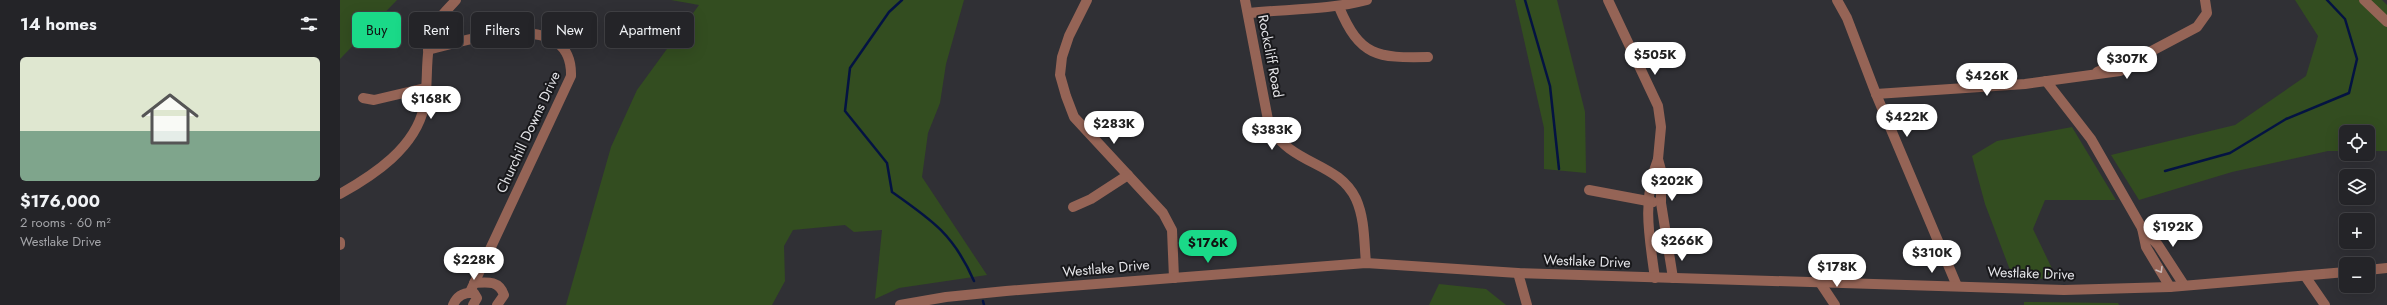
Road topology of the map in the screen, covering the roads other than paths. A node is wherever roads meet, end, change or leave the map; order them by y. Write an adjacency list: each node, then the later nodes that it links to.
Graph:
1 (456, 0): 12 (street)
2 (1087, 0): 19 (street)
3 (1245, 0): 10 (street, Rockcliff Road)
4 (1368, 0): 9 (street)
5 (1608, 0): 18 (street)
6 (1837, 0): 16 (street)
7 (2205, 0): 14 (street)
8 (2364, 0): 11 (street)
9 (1339, 7): 10 (street); 13 (street)
10 (1249, 13): 28 (street, Rockcliff Road)
11 (2387, 22)
12 (428, 50): 15 (street); 40 (street, Churchill Downs Drive)
13 (1428, 57)
14 (2046, 81): 16 (street); 25 (street)
15 (425, 88): 17 (street); 21 (street)
16 (1876, 94): 39 (street)
17 (363, 98)
18 (1658, 159): 22 (street); 23 (street)
19 (1128, 176): 24 (street); 34 (street)
20 (1589, 190): 22 (street)
21 (340, 194)
22 (1647, 200): 23 (street); 35 (street)
23 (1661, 203): 36 (street)
24 (1073, 207)
25 (2142, 228): 38 (street); 41 (street, one-way to 41)
26 (340, 242): 27 (street)
27 (340, 246)
28 (1366, 263): 31 (street, Westlake Drive); 34 (street, Westlake Drive)
29 (2387, 268): 30 (street)
30 (2375, 269)
31 (1518, 273): 35 (street, Westlake Drive); 46 (street)
32 (2339, 273): 33 (street, Westlake Drive)
33 (2305, 276): 38 (street, Westlake Drive); 48 (street)
34 (1174, 278): 45 (street, Westlake Drive)
35 (1655, 278): 36 (street, Westlake Drive)
36 (1673, 278): 37 (street, Westlake Drive)
37 (1821, 284): 39 (street, Westlake Drive); 47 (street)
38 (2184, 285): 41 (street, Westlake Drive)
39 (1957, 286): 41 (street, Westlake Drive)
40 (472, 287): 42 (street, Churchill Downs Drive); 43 (street); 44 (street)
41 (2170, 287)
42 (453, 305)
43 (473, 305)
44 (497, 305)
45 (900, 305)
46 (1528, 305)
47 (1835, 305)
48 (2325, 305)

